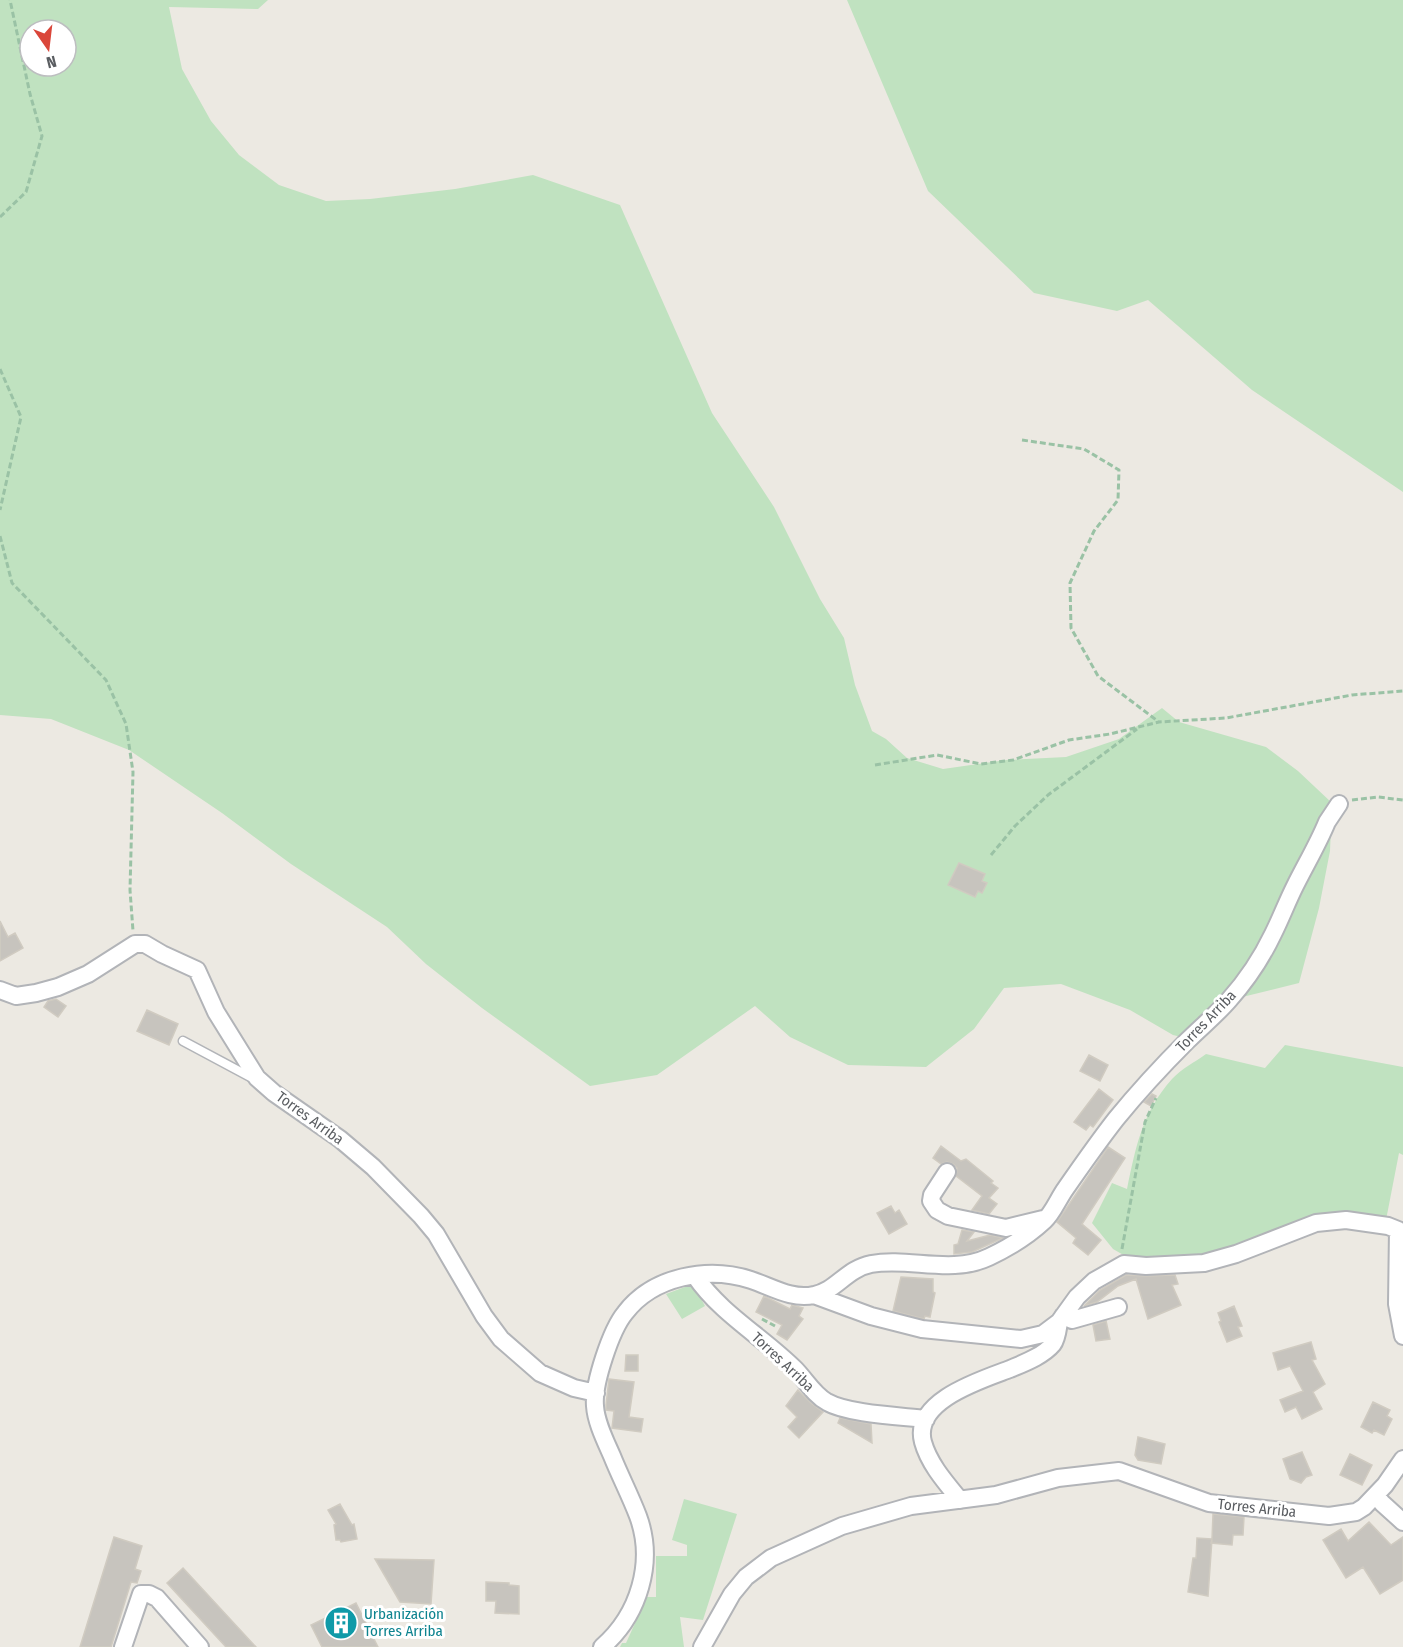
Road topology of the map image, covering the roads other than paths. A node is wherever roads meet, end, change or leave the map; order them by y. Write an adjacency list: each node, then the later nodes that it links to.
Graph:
1 (1339, 804): 6 (street, Torres Arriba)
2 (0, 990): 4 (street, Torres Arriba)
3 (183, 1041): 4 (lane)
4 (265, 1084): 12 (street, Torres Arriba)
5 (947, 1172): 6 (street)
6 (1047, 1219): 8 (street, Torres Arriba)
7 (694, 1276): 8 (street); 12 (street); 13 (street, Torres Arriba)
8 (814, 1295): 10 (street)
9 (1118, 1307): 10 (street)
10 (1061, 1319): 11 (street); 13 (street)
11 (1403, 1336)
12 (596, 1394): 20 (street)
13 (926, 1419): 16 (street)
14 (1403, 1459): 15 (street, Torres Arriba)
15 (1376, 1495): 16 (street, Torres Arriba); 17 (street)
16 (960, 1500): 21 (street, Torres Arriba)
17 (1403, 1522)
18 (123, 1647): 19 (street)
19 (200, 1647)
20 (602, 1647)
21 (702, 1647)

